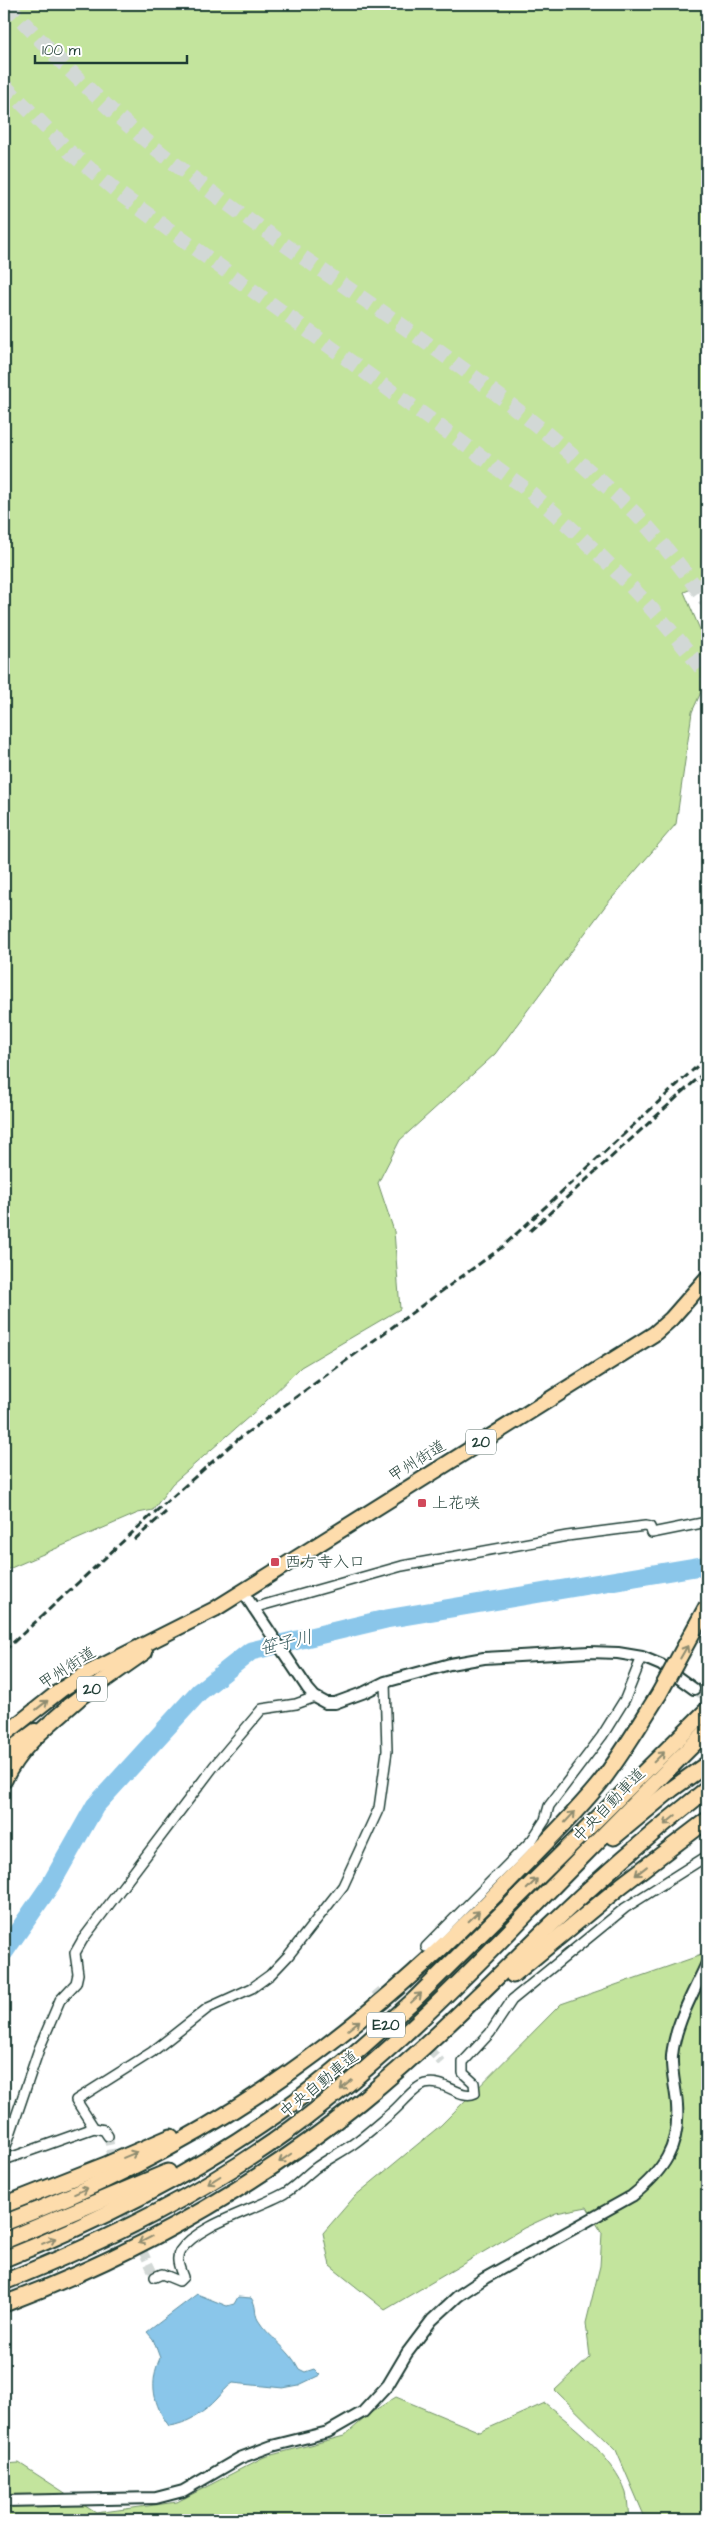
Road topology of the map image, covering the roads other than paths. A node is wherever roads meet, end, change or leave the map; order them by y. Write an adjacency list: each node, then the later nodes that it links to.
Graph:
1 (707, 1278): 3 (highway, 甲州街道 / 20)
2 (707, 1522): 5 (street)
3 (243, 1592): 5 (street); 6 (highway, 甲州街道 / 20)
4 (707, 1606): 24 (highway, one-way to 4, bridge)
5 (253, 1608): 10 (street)
6 (183, 1626): 11 (highway, 甲州街道 / 20); 14 (highway, 甲州街道 / 20, one-way to 6)
7 (642, 1657): 8 (street); 9 (street); 21 (street)
8 (385, 1682): 10 (street); 26 (street)
9 (694, 1689)
10 (312, 1693): 29 (street)
11 (78, 1699): 15 (highway, 甲州街道 / 20); 17 (highway)
12 (707, 1710): 25 (highway, 中央自動車道 / E20, one-way to 12)
13 (707, 1731): 23 (highway, 中央自動車道 / E20)
14 (4, 1735)
15 (4, 1754)
16 (707, 1764): 23 (highway)
17 (4, 1780)
18 (707, 1789): 28 (highway, one-way to 28)
19 (707, 1820): 28 (highway, one-way to 28)
20 (707, 1856): 35 (street)
21 (426, 1947)
22 (707, 1963): 38 (street)
23 (473, 1971): 36 (highway, 中央自動車道 / E20, one-way to 36)
24 (334, 2042): 31 (highway, one-way to 24); 32 (highway, one-way to 24)
25 (335, 2069): 33 (highway); 34 (highway, 中央自動車道 / E20, one-way to 25)
26 (94, 2128): 27 (street); 30 (street)
27 (108, 2136)
28 (314, 2137): 37 (highway, one-way to 37)
29 (4, 2152)
30 (4, 2160)
31 (4, 2205)
32 (4, 2223)
33 (4, 2241)
34 (4, 2259)
35 (155, 2277)
36 (4, 2282)
37 (4, 2304)
38 (4, 2501)

